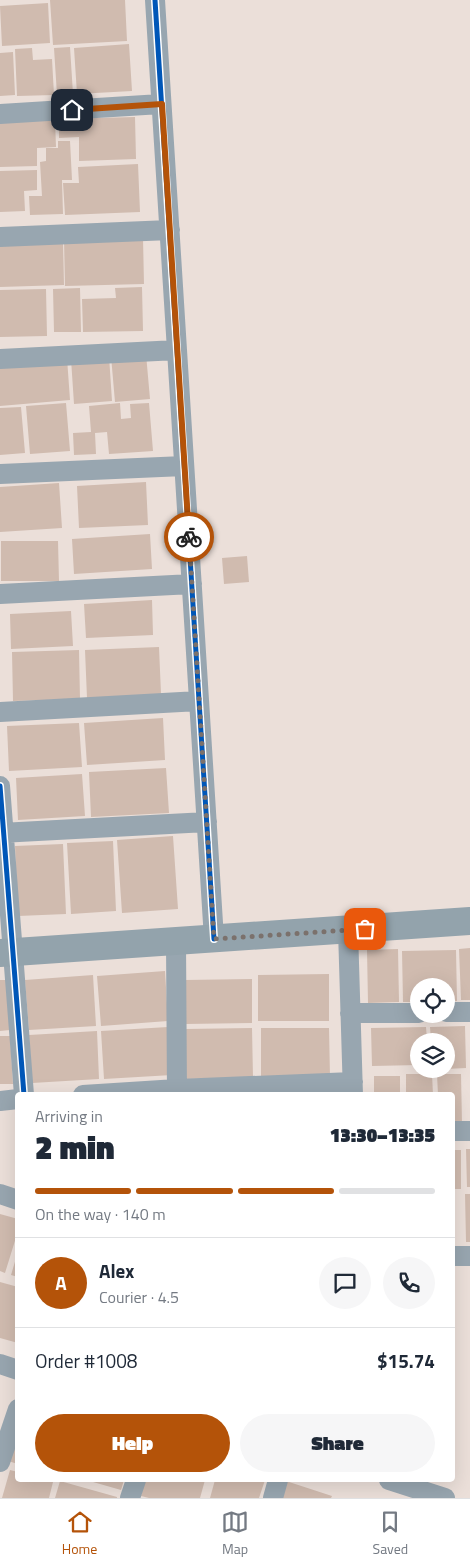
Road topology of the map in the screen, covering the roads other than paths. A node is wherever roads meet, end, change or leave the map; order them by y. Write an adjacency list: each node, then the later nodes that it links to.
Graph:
1 (155, 0): 2 (street)
2 (162, 104): 3 (street); 4 (street)
3 (0, 114)
4 (170, 230): 5 (street); 6 (street)
5 (0, 237)
6 (177, 350): 7 (street); 8 (street)
7 (0, 359)
8 (184, 466): 9 (street); 10 (street)
9 (0, 474)
10 (192, 584): 11 (street); 12 (street)
11 (0, 594)
12 (199, 700): 13 (street); 15 (street)
13 (0, 712)
14 (0, 786): 16 (street)
15 (207, 822): 16 (street); 19 (street)
16 (2, 833): 21 (street)
17 (470, 921): 18 (main road)
18 (348, 930): 19 (main road); 25 (street)
19 (214, 939): 20 (main road)
20 (176, 941): 21 (main road); 28 (street)
21 (6, 952): 27 (street)
22 (410, 1012): 25 (street)
23 (455, 1012): 24 (street)
24 (470, 1012)
25 (350, 1013): 26 (street)
26 (353, 1089): 28 (street)
27 (24, 1092)
28 (177, 1092)
29 (15, 1100): 30 (street)
30 (0, 1101)
31 (455, 1131): 32 (street)
32 (470, 1131)
33 (0, 1194): 34 (street)
34 (15, 1199)
35 (455, 1256): 36 (street)
36 (470, 1256)
37 (0, 1364): 38 (street)
38 (15, 1369)
39 (15, 1418): 40 (street)
40 (0, 1462)
41 (135, 1482): 45 (street)
42 (277, 1482): 46 (street)
43 (393, 1482): 44 (street)
44 (420, 1494): 47 (street)
45 (130, 1498)
46 (273, 1498)
47 (445, 1498)

